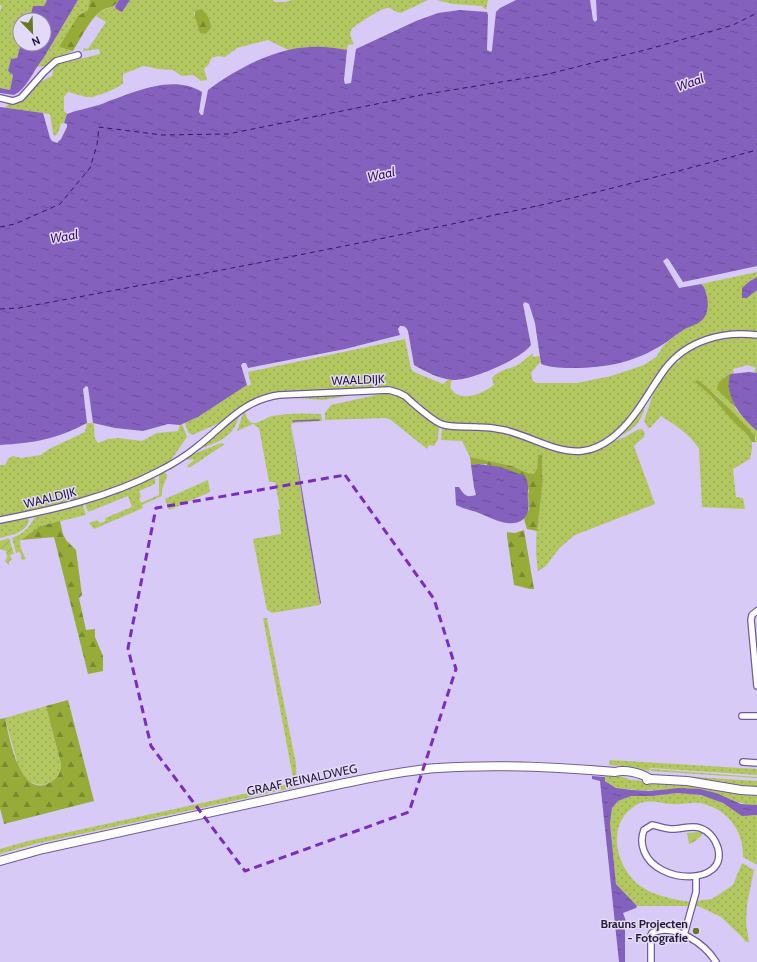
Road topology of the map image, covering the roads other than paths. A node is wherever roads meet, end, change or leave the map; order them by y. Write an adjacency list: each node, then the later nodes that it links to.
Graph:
1 (78, 55): 2 (street)
2 (0, 98)
3 (757, 335): 4 (street, WAALDIJK)
4 (0, 520)
5 (757, 612): 6 (street)
6 (757, 686)
7 (742, 716): 8 (street)
8 (757, 716)
9 (744, 762): 10 (street)
10 (757, 763)
11 (757, 791): 12 (main road, GRAAF REINALDWEG)
12 (0, 861)
13 (696, 876): 13 (street); 14 (street)
14 (684, 935): 15 (street); 16 (street)
15 (651, 962)
16 (716, 962)

